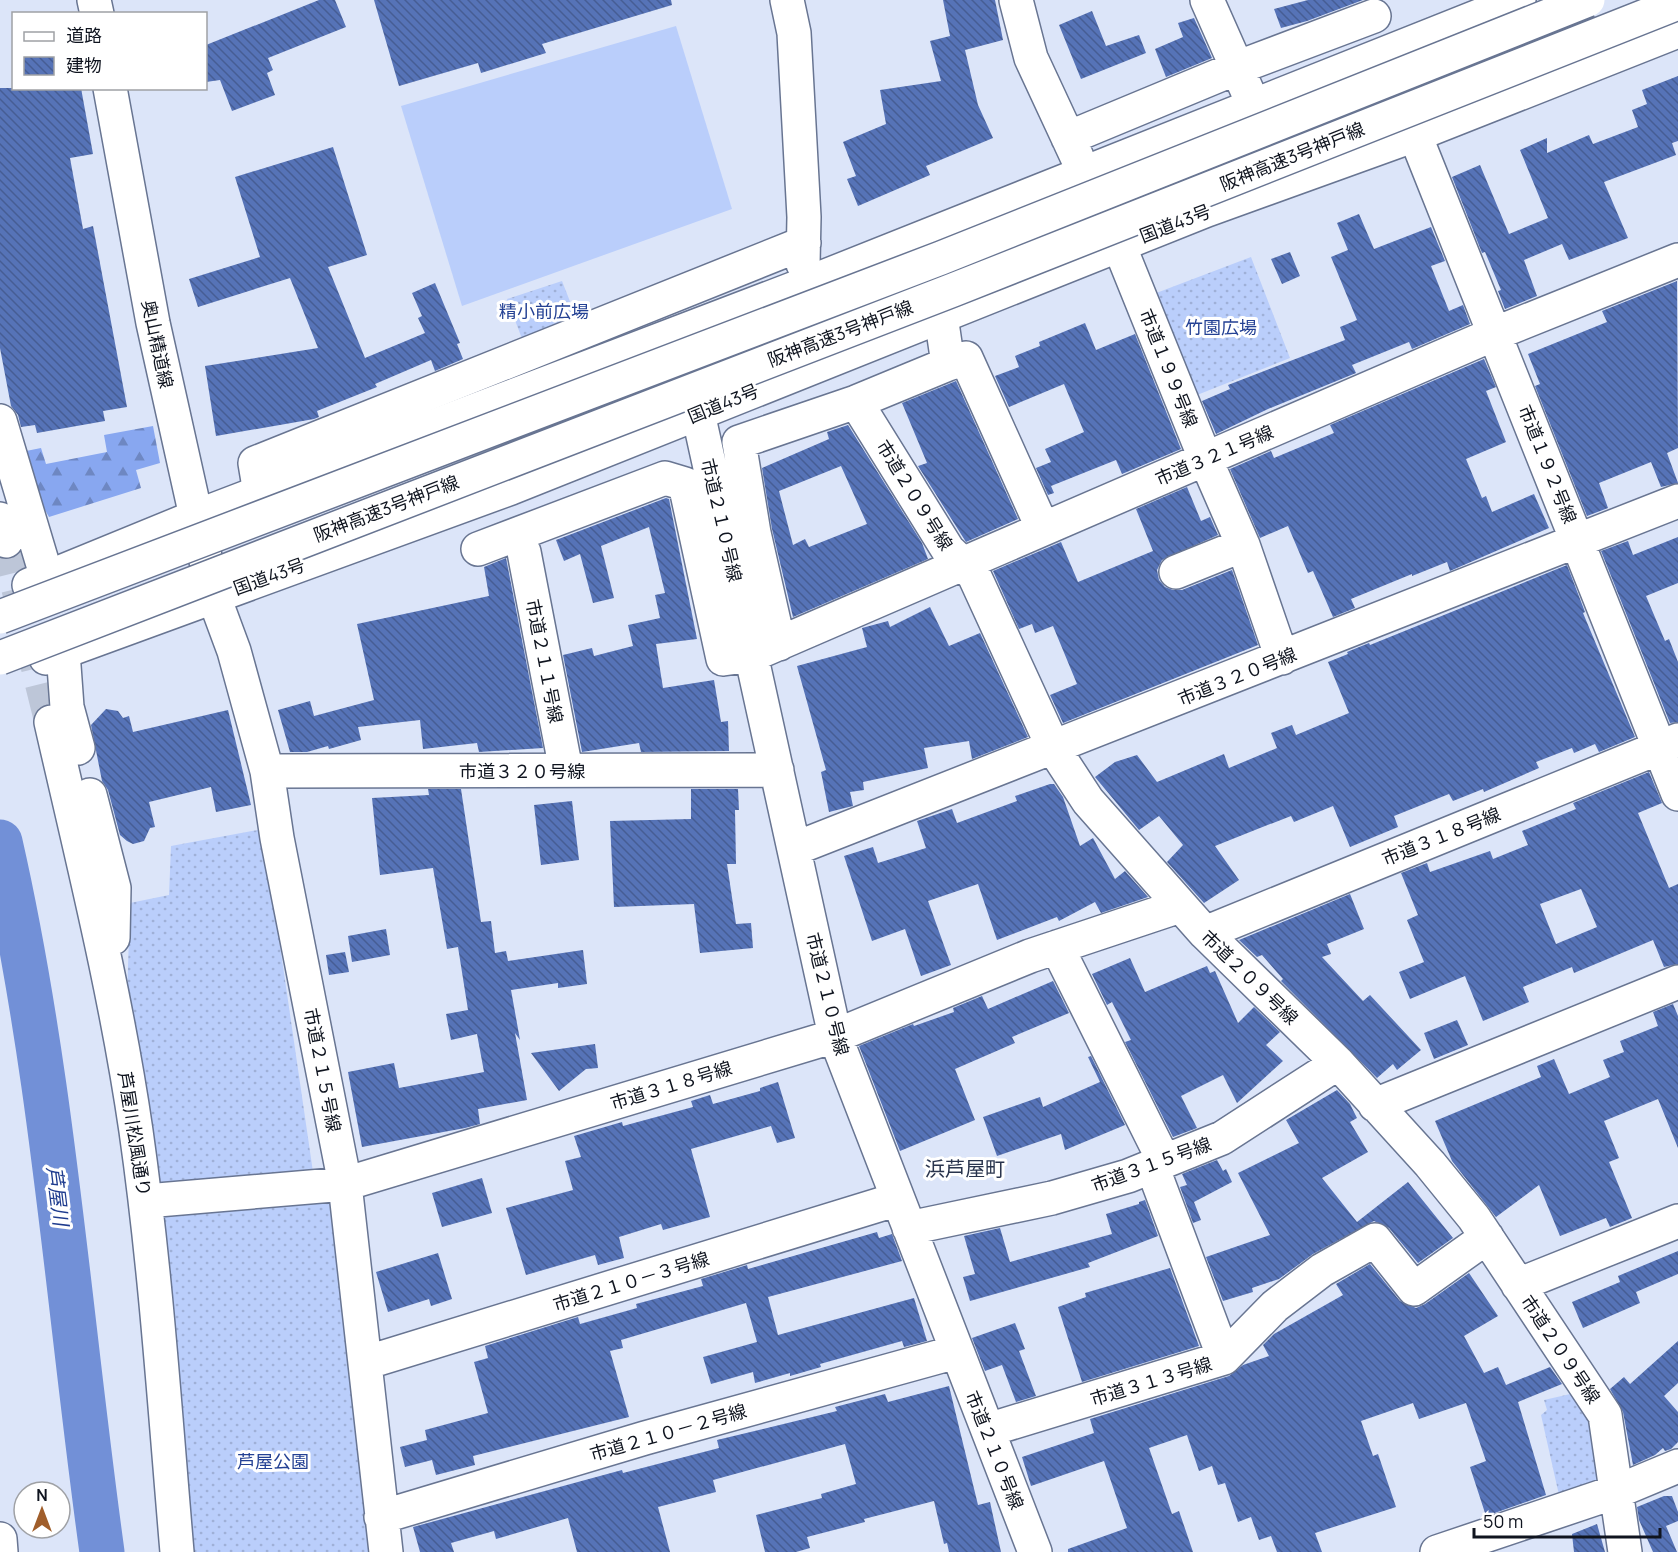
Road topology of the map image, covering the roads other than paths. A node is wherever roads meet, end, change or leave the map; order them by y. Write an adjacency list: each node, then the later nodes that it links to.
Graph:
1 (787, 0): 16 (main road)
2 (1016, 0): 14 (main road)
3 (1207, 0): 10 (main road)
4 (1519, 0): 9 (main road)
5 (1588, 0): 40 (main road, 阪神高速3号神戸線, bridge)
6 (1678, 3): 43 (main road, 阪神高速3号神戸線, bridge)
7 (1372, 8): 9 (main road); 10 (main road)
8 (1678, 31): 13 (main road, 国道43号)
9 (1385, 55): 12 (main road)
10 (1239, 67): 12 (main road); 14 (main road)
11 (110, 90): 29 (main road, 奥山精道線)
12 (1254, 106): 15 (main road)
13 (1416, 135): 17 (main road, 国道43号); 21 (main road, 市道１９２号線)
14 (1068, 138): 15 (main road)
15 (1084, 172): 19 (main road)
16 (804, 243): 19 (main road); 27 (main road)
17 (1119, 245): 20 (main road, 国道43号); 26 (main road, 市道１９９号線)
18 (1678, 260): 21 (main road, 市道３２１号線)
19 (803, 285): 27 (main road)
20 (941, 316): 22 (main road); 24 (main road, 国道43号)
21 (1494, 334): 26 (main road, 市道３２１号線); 32 (main road, 市道１９２号線)
22 (948, 364): 23 (main road); 30 (main road)
23 (856, 402): 31 (main road); 36 (main road, 市道２０９号線)
24 (698, 413): 31 (main road, 市道２１０号線); 39 (main road, 国道43号)
25 (0, 421): 38 (main road)
26 (1204, 459): 30 (main road, 市道３２１号線); 33 (main road, 市道１９９号線)
27 (260, 493): 29 (main road)
28 (1678, 501): 32 (main road, 市道３２０号線)
29 (195, 517): 38 (main road); 39 (main road, 奥山精道線)
30 (1043, 529): 36 (main road, 市道３２１号線)
31 (741, 538): 41 (main road, 市道２１０号線)
32 (1579, 541): 44 (main road, 市道３２０号線); 47 (main road, 市道１９２号線)
33 (1243, 545): 37 (main road); 44 (main road, 市道１９９号線)
34 (478, 549): 41 (main road, 市道３２１号線)
35 (524, 552): 49 (main road, 市道２１１号線)
36 (962, 564): 41 (main road, 市道３２１号線); 48 (main road, 市道２０９号線)
37 (1176, 572)
38 (25, 587)
39 (214, 597): 42 (main road, 国道43号); 51 (main road, 市道２１５号線)
40 (0, 617)
41 (766, 650): 50 (main road, 市道２１０号線)
42 (55, 655): 45 (main road, 国道43号); 58 (main road)
43 (0, 658)
44 (1282, 658): 48 (main road, 市道３２０号線)
45 (0, 676)
46 (51, 722): 58 (main road, 芦屋川松風通り)
47 (1669, 743): 52 (main road, 市道１９２号線); 55 (main road, 市道３１８号線)
48 (1054, 749): 53 (main road, 市道３２０号線); 54 (main road, 市道２０９号線)
49 (566, 770): 50 (main road, 市道３２０号線); 51 (main road, 市道３２０号線)
50 (777, 770): 53 (main road, 市道２１０号線)
51 (267, 771): 63 (main road, 市道２１５号線)
52 (1678, 794)
53 (794, 849): 59 (main road, 市道２１０号線)
54 (1180, 906): 55 (main road, 市道２０９号線); 56 (main road, 市道３１８号線)
55 (1204, 933): 60 (main road, 市道２０９号線)
56 (1057, 947): 59 (main road, 市道３１８号線); 62 (main road)
57 (1678, 982): 61 (main road)
58 (113, 992): 64 (main road, 芦屋川松風通り)
59 (835, 1036): 63 (main road, 市道３１８号線); 65 (main road, 市道２１０号線)
60 (1338, 1063): 61 (main road, 市道２０９号線); 62 (main road, 市道３１５号線)
61 (1375, 1105): 67 (main road, 市道２０９号線)
62 (1158, 1164): 65 (main road, 市道３１５号線); 70 (main road)
63 (345, 1184): 64 (main road, 市道３１８号線); 71 (main road, 市道２１５号線)
64 (146, 1201): 78 (main road, 芦屋川松風通り)
65 (904, 1214): 69 (main road, 市道２１０号線); 71 (main road, 市道２１０－３号線)
66 (1678, 1221): 68 (main road)
67 (1487, 1237): 68 (main road, 市道２０９号線); 70 (main road, 市道３１３号線)
68 (1518, 1285): 74 (main road, 市道２０９号線)
69 (956, 1352): 72 (main road, 市道２１０号線); 75 (main road, 市道２１０－２号線)
70 (1224, 1358): 72 (main road, 市道３１３号線)
71 (364, 1363): 75 (main road, 市道２１５号線)
72 (988, 1430): 80 (main road, 市道２１０号線)
73 (1678, 1466): 74 (main road)
74 (1618, 1491): 81 (main road); 82 (main road, 市道２０９号線)
75 (381, 1517): 79 (main road, 市道２１５号線)
76 (0, 1539): 77 (main road)
77 (1, 1552)
78 (177, 1552)
79 (386, 1552)
80 (1035, 1552)
81 (1437, 1552)
82 (1625, 1552)

